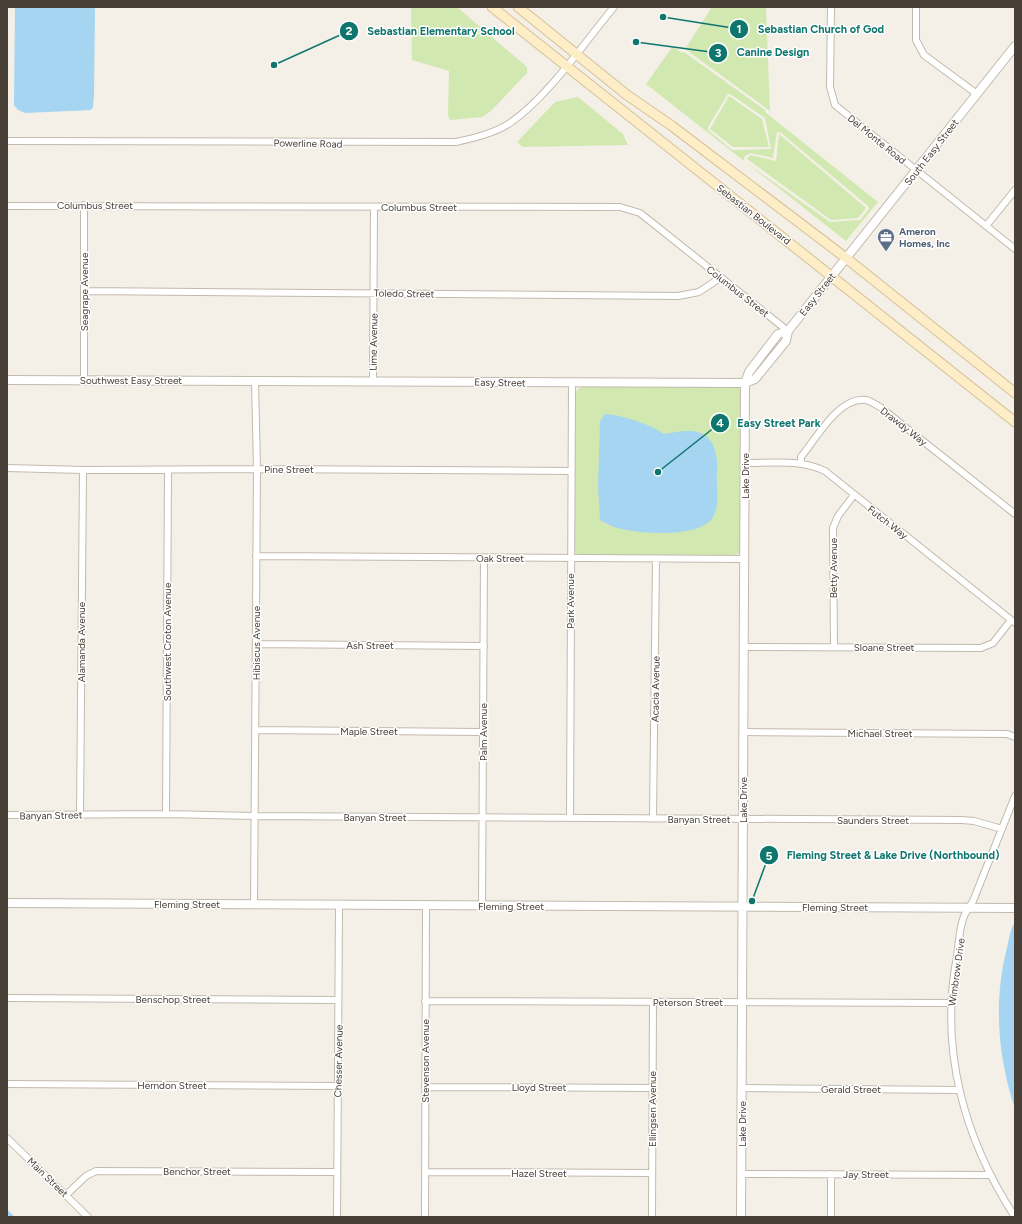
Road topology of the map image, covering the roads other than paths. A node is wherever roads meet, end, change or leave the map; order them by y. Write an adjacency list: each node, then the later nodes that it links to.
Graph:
1 (492, 7): 8 (main road, Sebastian Boulevard)
2 (518, 7): 7 (main road, Sebastian Boulevard)
3 (614, 7): 7 (street, Powerline Road)
4 (830, 7): 11 (street, Del Monte Road)
5 (916, 7): 9 (street)
6 (1015, 46): 9 (street, South Easy Street)
7 (576, 54): 8 (street, Powerline Road); 18 (main road, Sebastian Boulevard)
8 (566, 66): 10 (street, Powerline Road); 19 (main road, Sebastian Boulevard)
9 (976, 94): 11 (street, South Easy Street)
10 (7, 141)
11 (916, 171): 16 (street, Del Monte Road); 18 (street, South Easy Street)
12 (1015, 190): 16 (street)
13 (84, 205): 14 (street, Columbus Street); 15 (street, Columbus Street); 21 (street, Seagrape Avenue)
14 (7, 206)
15 (374, 207): 20 (street, Columbus Street); 22 (street, Lime Avenue)
16 (986, 226): 17 (street, Del Monte Road)
17 (1015, 250)
18 (846, 258): 19 (street, Easy Street); 30 (main road, Sebastian Boulevard)
19 (832, 276): 23 (street, Easy Street); 31 (main road, Sebastian Boulevard)
20 (720, 278): 22 (street, Toledo Street); 23 (street, Columbus Street)
21 (84, 290): 22 (street, Toledo Street); 25 (street, Seagrape Avenue)
22 (374, 293): 27 (street, Lime Avenue)
23 (788, 330): 29 (street, Easy Street)
24 (7, 380): 25 (street, Southwest Easy Street)
25 (84, 380): 26 (street, Southwest Easy Street)
26 (255, 381): 27 (street, Easy Street); 35 (street, Hibiscus Avenue)
27 (373, 381): 28 (street, Easy Street)
28 (572, 383): 29 (street, Easy Street); 38 (street, Park Avenue)
29 (745, 383): 32 (street, Lake Drive)
30 (1015, 393)
31 (1015, 422)
32 (745, 463): 33 (street, Futch Way); 45 (street, Lake Drive)
33 (801, 464): 39 (street, Futch Way); 40 (street, Drawdy Way)
34 (7, 468): 36 (street, Pine Street)
35 (257, 469): 37 (street, Pine Street); 38 (street, Pine Street); 41 (street, Hibiscus Avenue)
36 (83, 470): 37 (street, Pine Street); 56 (street, Alamanda Avenue)
37 (168, 470): 57 (street, Southwest Croton Avenue)
38 (570, 471): 43 (street, Park Avenue)
39 (854, 495): 46 (street, Futch Way); 50 (street, Betty Avenue)
40 (1015, 514)
41 (256, 556): 42 (street, Oak Street); 47 (street, Hibiscus Avenue)
42 (484, 558): 43 (street, Oak Street); 48 (street, Palm Avenue)
43 (570, 558): 44 (street, Oak Street); 61 (street, Park Avenue)
44 (656, 559): 45 (street, Oak Street); 62 (street, Acacia Avenue)
45 (744, 559): 49 (street, Lake Drive)
46 (1013, 622): 50 (street, Sloane Street)
47 (256, 644): 48 (street, Ash Street); 51 (street, Hibiscus Avenue)
48 (484, 646): 52 (street, Palm Avenue)
49 (744, 647): 50 (street, Sloane Street); 53 (street, Lake Drive)
50 (834, 647)
51 (256, 730): 52 (street, Maple Street); 59 (street, Hibiscus Avenue)
52 (482, 732): 60 (street, Palm Avenue)
53 (744, 732): 54 (street, Michael Street); 63 (street, Lake Drive)
54 (1015, 736)
55 (1015, 796): 64 (street, Wimbrow Drive)
56 (80, 814): 57 (street, Banyan Street); 58 (street, Banyan Street)
57 (166, 814): 59 (street, Banyan Street)
58 (7, 815)
59 (254, 816): 60 (street, Banyan Street); 66 (street, Hibiscus Avenue)
60 (483, 817): 61 (street, Banyan Street); 69 (street, Palm Avenue)
61 (570, 818): 62 (street, Banyan Street)
62 (653, 819): 63 (street, Banyan Street)
63 (743, 819): 64 (street, Saunders Street); 70 (street, Lake Drive)
64 (1002, 829): 71 (street, Wimbrow Drive)
65 (7, 904): 66 (street, Fleming Street)
66 (254, 905): 67 (street, Fleming Street)
67 (339, 906): 68 (street, Fleming Street); 74 (street, Chesser Avenue)
68 (426, 906): 69 (street, Fleming Street); 75 (street, Stevenson Avenue)
69 (482, 906): 70 (street, Fleming Street)
70 (743, 907): 71 (street, Fleming Street); 77 (street, Lake Drive)
71 (969, 908): 72 (street, Fleming Street); 78 (street, Wimbrow Drive)
72 (1015, 908)
73 (7, 998): 74 (street, Benschop Street)
74 (338, 1000): 80 (street, Chesser Avenue)
75 (425, 1001): 76 (street, Peterson Street); 81 (street, Stevenson Avenue)
76 (653, 1002): 77 (street, Peterson Street); 82 (street, Ellingsen Avenue)
77 (742, 1002): 78 (street, Peterson Street); 83 (street, Lake Drive)
78 (950, 1003): 84 (street, Wimbrow Drive)
79 (7, 1084): 80 (street, Herndon Street)
80 (337, 1086): 86 (street, Chesser Avenue)
81 (425, 1087): 82 (street, Lloyd Street); 87 (street, Stevenson Avenue)
82 (652, 1088): 88 (street, Ellingsen Avenue)
83 (742, 1088): 84 (street, Gerald Street); 89 (street, Lake Drive)
84 (959, 1090): 91 (street, Wimbrow Drive)
85 (7, 1138): 92 (street, Main Street)
86 (337, 1172): 92 (street, Benchor Street); 94 (street, Chesser Avenue)
87 (426, 1172): 88 (street, Hazel Street); 95 (street, Stevenson Avenue)
88 (652, 1173): 96 (street, Ellingsen Avenue)
89 (742, 1174): 90 (street, Jay Street); 97 (street, Lake Drive)
90 (831, 1174): 91 (street, Jay Street); 98 (street)
91 (990, 1175): 99 (street, Wimbrow Drive)
92 (66, 1195): 93 (street, Main Street)
93 (88, 1217)
94 (338, 1217)
95 (425, 1217)
96 (652, 1217)
97 (742, 1217)
98 (831, 1217)
99 (1015, 1217)

